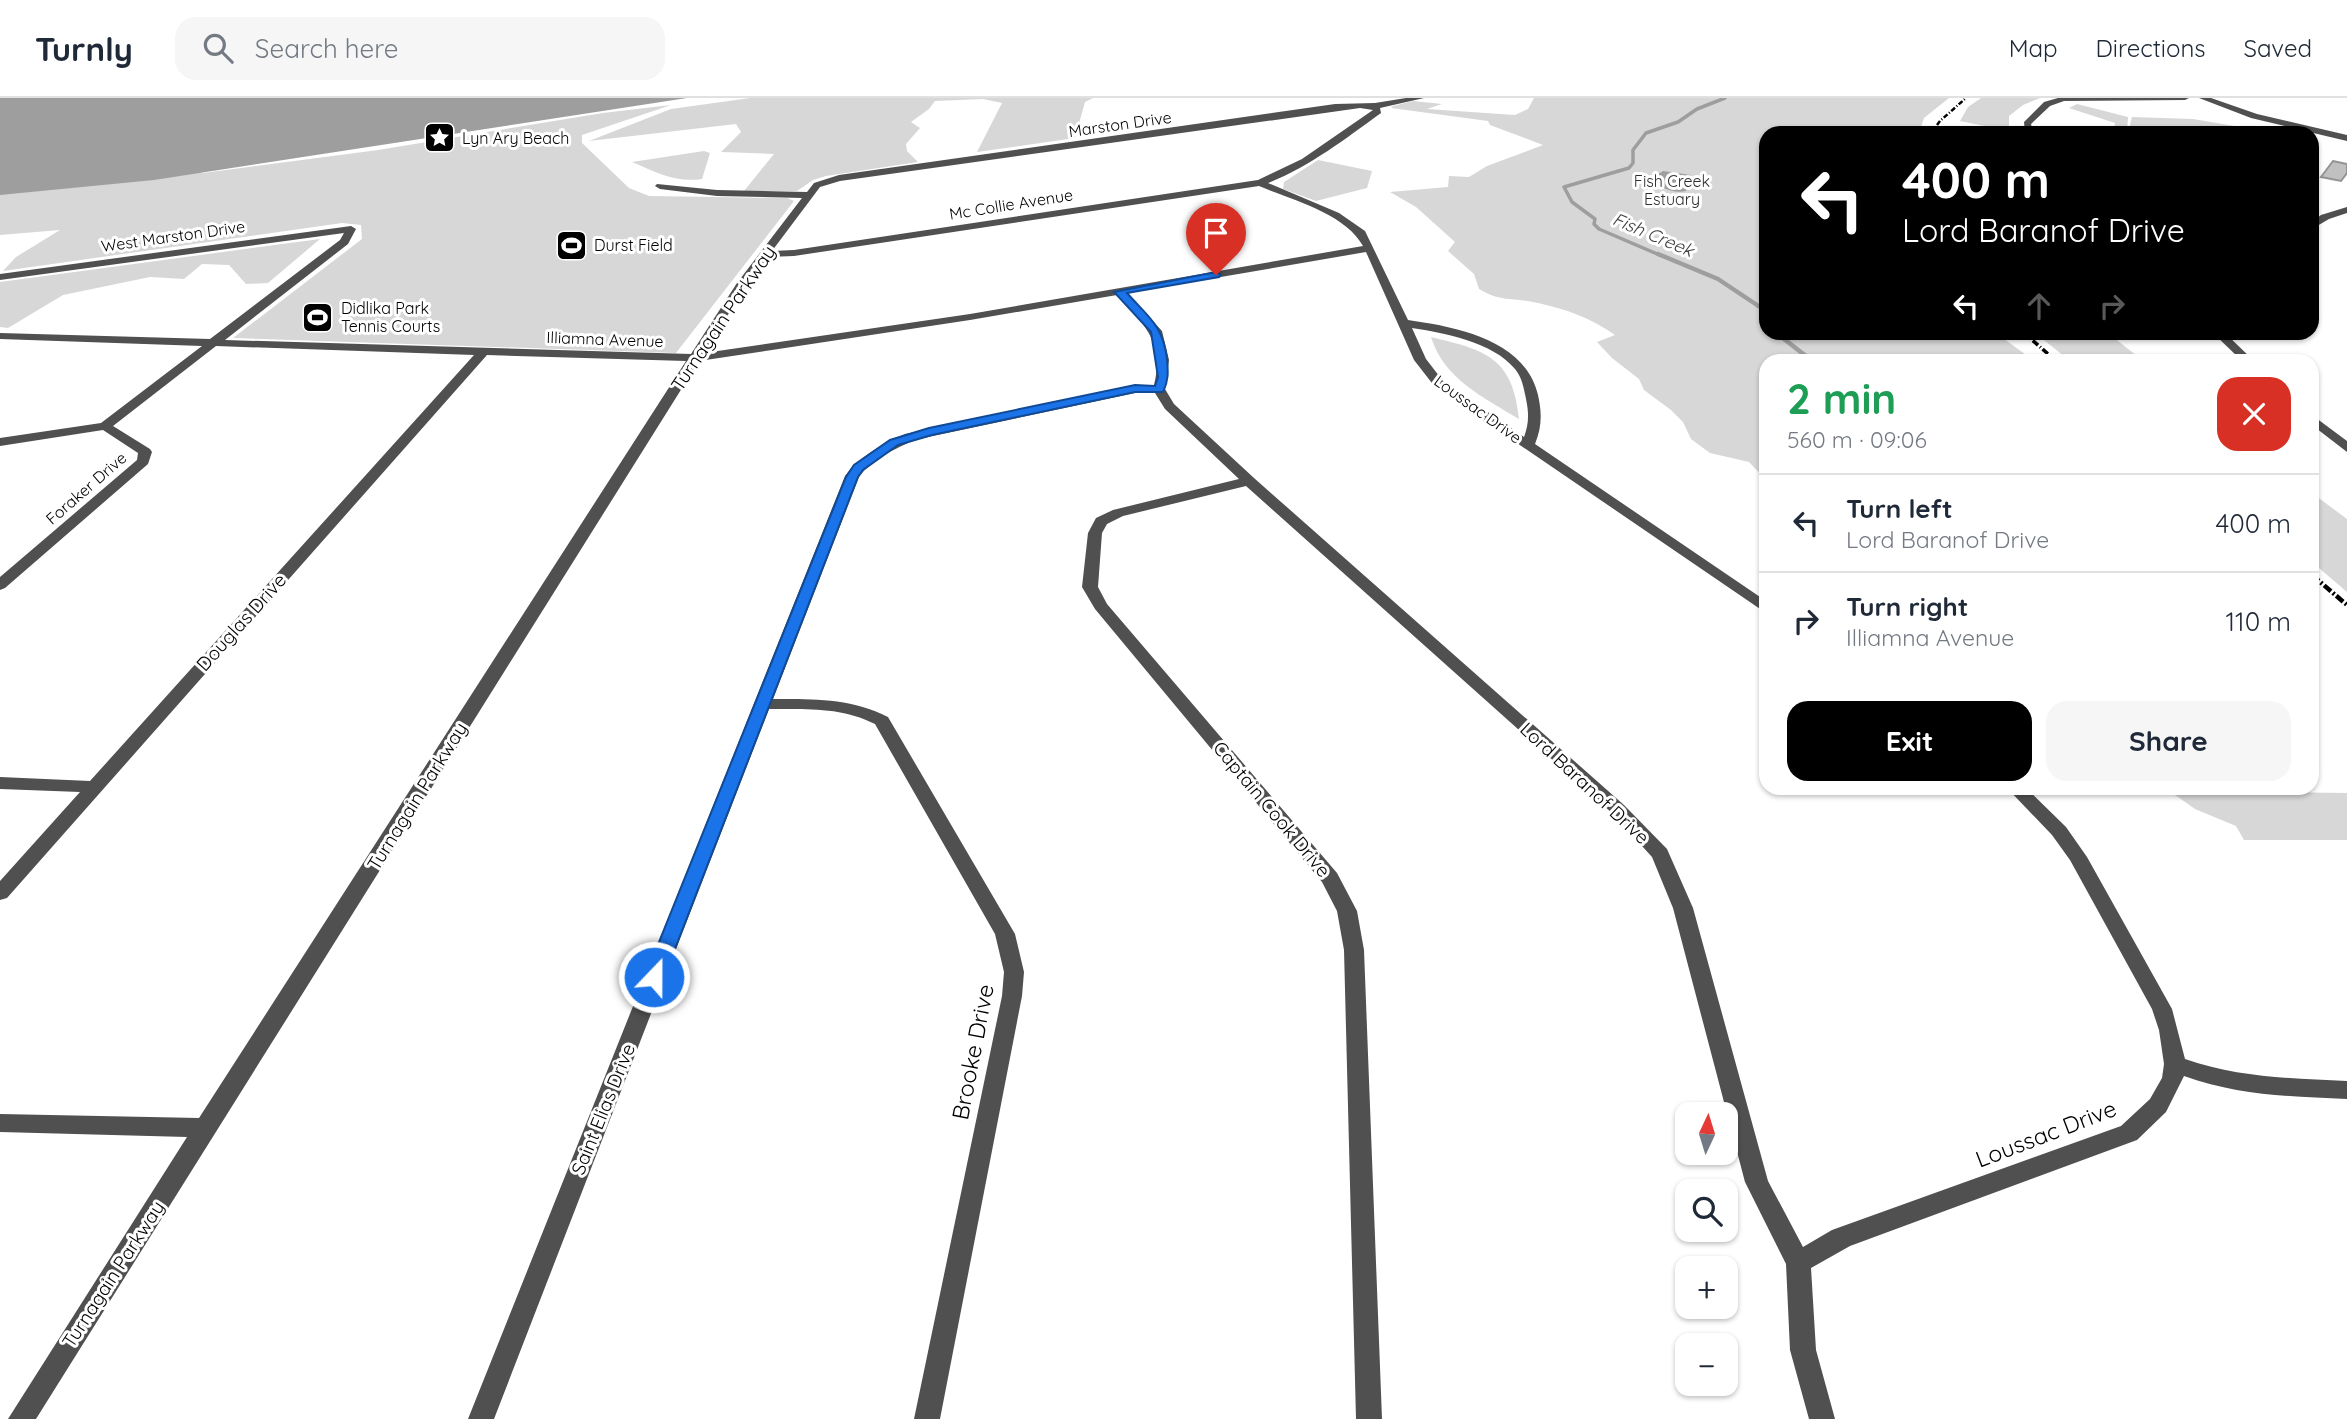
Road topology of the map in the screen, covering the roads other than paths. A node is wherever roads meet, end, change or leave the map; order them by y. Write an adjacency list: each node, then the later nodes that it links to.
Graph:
1 (1420, 98): 4 (street, Marston Drive)
2 (2185, 98): 5 (street)
3 (2203, 98): 6 (street)
4 (1375, 106): 9 (street, Marston Drive); 10 (street)
5 (2027, 126)
6 (2296, 126)
7 (2319, 131): 8 (street)
8 (2347, 138)
9 (824, 181): 12 (street, Turnagain Parkway)
10 (1260, 183): 16 (street, Loussac Drive); 17 (street, Mc Collie Avenue)
11 (660, 186): 12 (street)
12 (809, 195): 17 (street, Turnagain Parkway)
13 (2347, 210): 14 (street)
14 (2319, 221)
15 (351, 229): 18 (street, West Marston Drive); 23 (street, Foraker Drive)
16 (1369, 248): 19 (street, Illiamna Avenue); 20 (street, Loussac Drive)
17 (766, 254): 26 (street, Turnagain Parkway)
18 (0, 277)
19 (1119, 292): 26 (street, Illiamna Avenue); 27 (street)
20 (1402, 323): 31 (street, Loussac Drive); 31 (street)
21 (0, 336): 23 (street, Illiamna Avenue)
22 (2226, 340): 25 (street)
23 (212, 343): 24 (street, Illiamna Avenue); 29 (street, Foraker Drive)
24 (484, 351): 26 (street, Illiamna Avenue); 38 (street, Douglas Drive)
25 (2241, 354)
26 (694, 358): 44 (street, Turnagain Parkway)
27 (1159, 389): 33 (street, Lord Baranof Drive); 36 (street, Saint Elias Drive)
28 (2319, 425): 32 (street)
29 (105, 426): 30 (street); 34 (street, Foraker Drive)
30 (0, 442)
31 (1528, 444): 35 (street, Loussac Drive)
32 (2347, 449)
33 (1249, 481): 45 (street, Lord Baranof Drive); 49 (street, Captain Cook Drive)
34 (0, 585)
35 (1759, 603)
36 (762, 704): 47 (street, Saint Elias Drive); 48 (street, Brooke Drive)
37 (0, 783): 38 (street)
38 (93, 787): 40 (street, Douglas Drive)
39 (2023, 795): 41 (street, Loussac Drive)
40 (0, 894)
41 (2176, 1065): 42 (street); 45 (street, Loussac Drive)
42 (2347, 1090)
43 (0, 1123): 44 (street)
44 (206, 1128): 46 (street, Turnagain Parkway)
45 (1798, 1263): 50 (street, Lord Baranof Drive)
46 (21, 1419)
47 (481, 1419)
48 (927, 1419)
49 (1369, 1419)
50 (1822, 1419)

